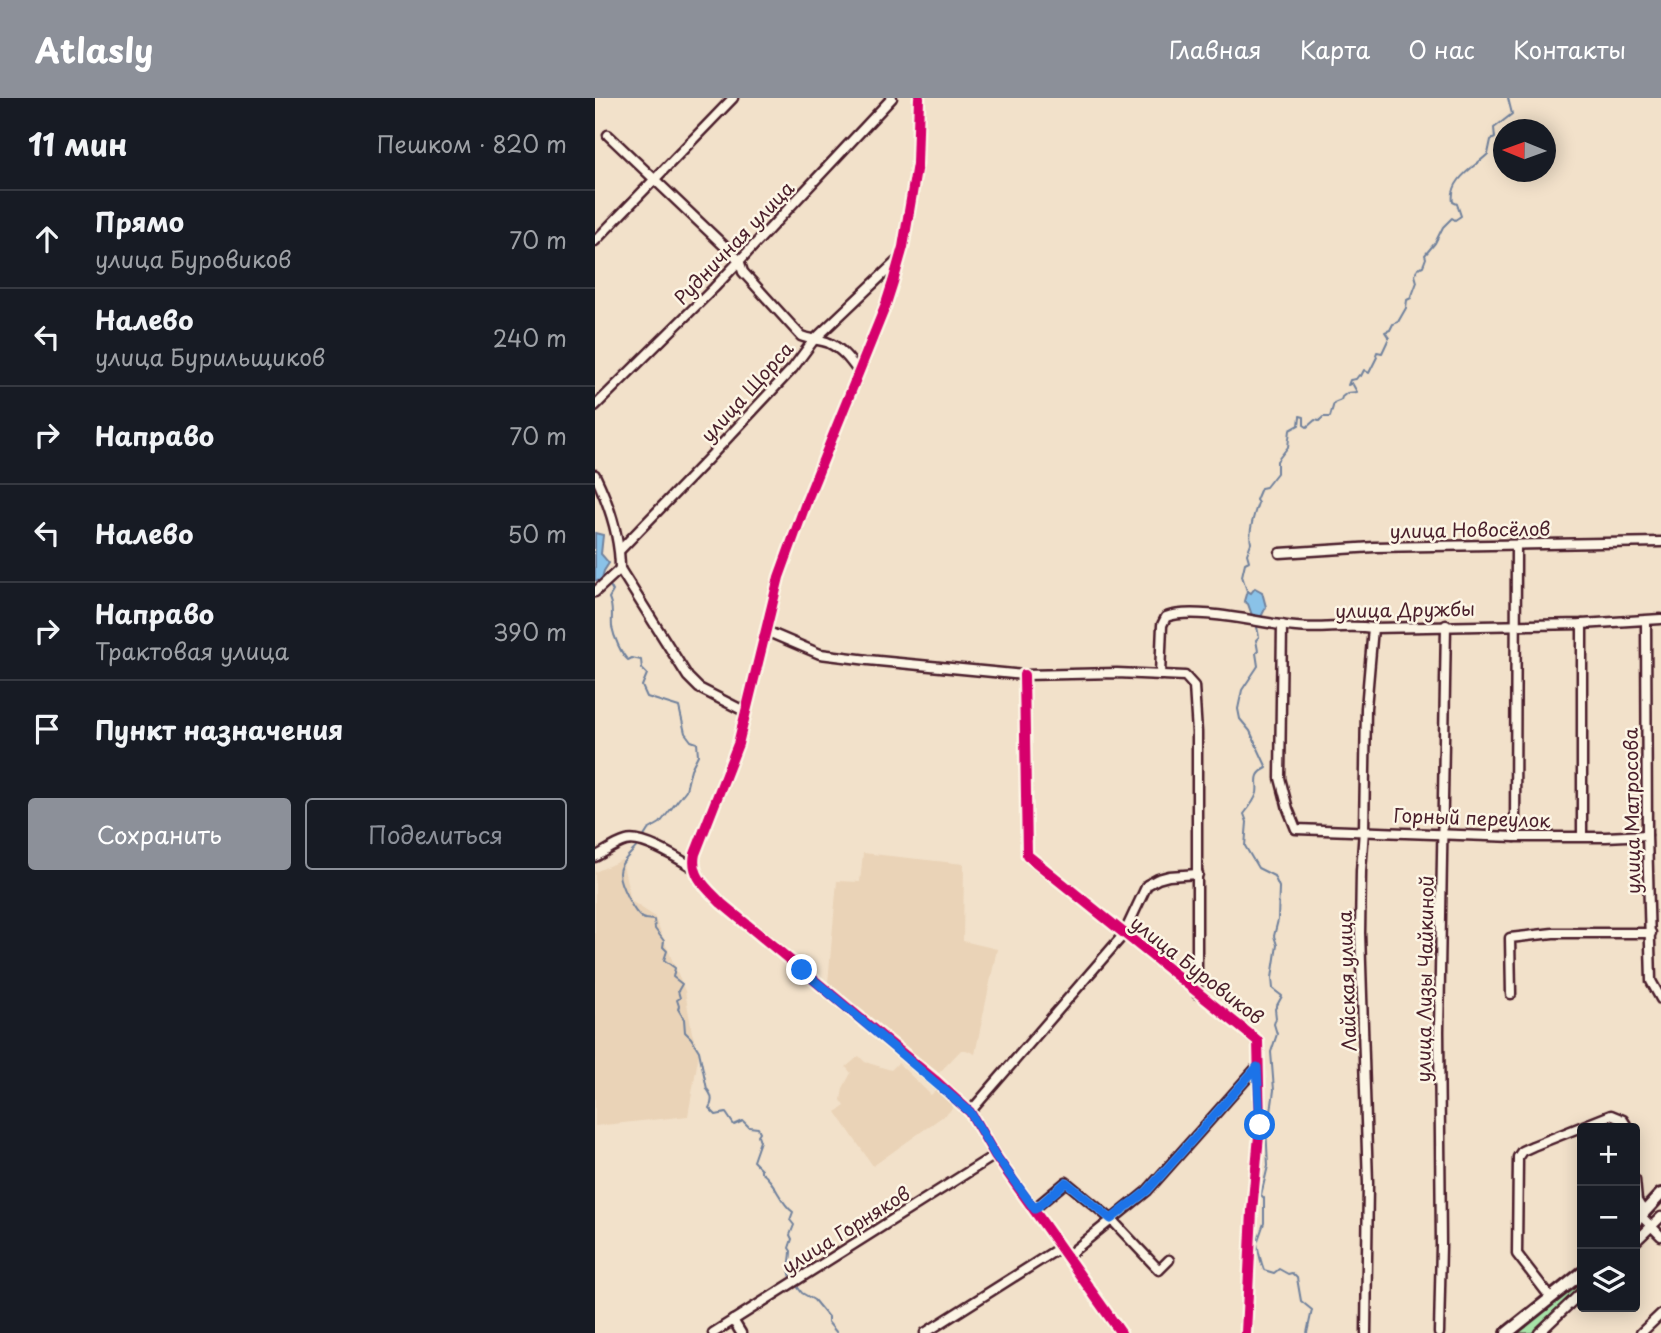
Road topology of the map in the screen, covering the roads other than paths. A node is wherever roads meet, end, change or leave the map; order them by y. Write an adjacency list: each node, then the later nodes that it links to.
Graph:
1 (733, 98): 5 (street)
2 (892, 98): 8 (street, Рудничная улица)
3 (919, 98): 7 (street)
4 (608, 135): 5 (street)
5 (655, 178): 6 (street); 8 (street)
6 (595, 240)
7 (900, 258): 9 (street, улица Щорса); 10 (street)
8 (739, 260): 11 (street); 13 (street, Рудничная улица)
9 (880, 275): 10 (street); 11 (street, улица Щорса)
10 (893, 282): 12 (street)
11 (813, 341): 12 (street); 17 (street, улица Щорса)
12 (858, 371): 28 (street)
13 (595, 406)
14 (595, 475): 17 (street)
15 (1661, 542): 16 (street, улица Новосёлов)
16 (1516, 545): 18 (street, улица Новосёлов); 26 (street)
17 (620, 550): 19 (street)
18 (1280, 553)
19 (620, 569): 20 (street); 31 (street)
20 (595, 592)
21 (1661, 619): 22 (street, улица Дружбы)
22 (1646, 621): 23 (street, улица Дружбы); 34 (street, улица Матросова)
23 (1582, 624): 26 (street, улица Дружбы); 35 (street)
24 (1282, 625): 27 (street, улица Дружбы); 30 (street, улица Дружбы); 32 (street, Горный переулок)
25 (1446, 625): 26 (street, улица Дружбы); 27 (street, улица Дружбы); 33 (street, улица Лизы Чайкиной)
26 (1515, 625): 36 (street)
27 (1373, 628): 32 (street, Лайская улица)
28 (767, 631): 29 (street); 31 (street)
29 (1024, 675): 30 (street); 43 (street, улица Буровиков)
30 (1160, 675): 41 (street)
31 (744, 711): 37 (street)
32 (1364, 830): 33 (street, Горный переулок); 74 (street, Лайская улица)
33 (1442, 834): 36 (street, Горный переулок); 75 (street, улица Лизы Чайкиной)
34 (1647, 835): 35 (street, Горный переулок); 42 (street, улица Матросова)
35 (1582, 836): 36 (street, Горный переулок)
36 (1515, 837)
37 (695, 854): 39 (street); 40 (street)
38 (595, 857): 39 (street)
39 (680, 860): 40 (street)
40 (694, 868): 48 (street)
41 (1198, 874): 43 (street); 44 (street)
42 (1651, 933): 45 (street); 46 (street, улица Матросова)
43 (1123, 934): 44 (street, улица Буровиков); 48 (street)
44 (1197, 994): 47 (street, улица Буровиков)
45 (1511, 994)
46 (1661, 999)
47 (1257, 1067): 57 (street); 73 (street, улица Буровиков)
48 (970, 1112): 52 (street)
49 (1591, 1123): 50 (street)
50 (1625, 1123)
51 (1577, 1129): 66 (street)
52 (995, 1155): 54 (street); 68 (street, улица Горняков)
53 (1661, 1194): 55 (main road)
54 (1035, 1209): 57 (street); 61 (street)
55 (1640, 1217): 58 (street)
56 (1661, 1217): 58 (street)
57 (1111, 1219): 62 (street); 63 (street)
58 (1651, 1227): 59 (street); 60 (street)
59 (1640, 1237)
60 (1661, 1237)
61 (1061, 1247): 62 (street); 71 (street)
62 (1067, 1256): 72 (street)
63 (1169, 1261)
64 (1577, 1277): 66 (main road)
65 (1577, 1297): 77 (street)
66 (1551, 1298): 76 (main road)
67 (1661, 1314): 78 (street)
68 (733, 1320): 69 (street, улица Горняков); 70 (street)
69 (713, 1333)
70 (741, 1333)
71 (925, 1333)
72 (1121, 1333)
73 (1246, 1333)
74 (1366, 1333)
75 (1439, 1333)
76 (1507, 1333)
77 (1539, 1333)
78 (1641, 1333)

